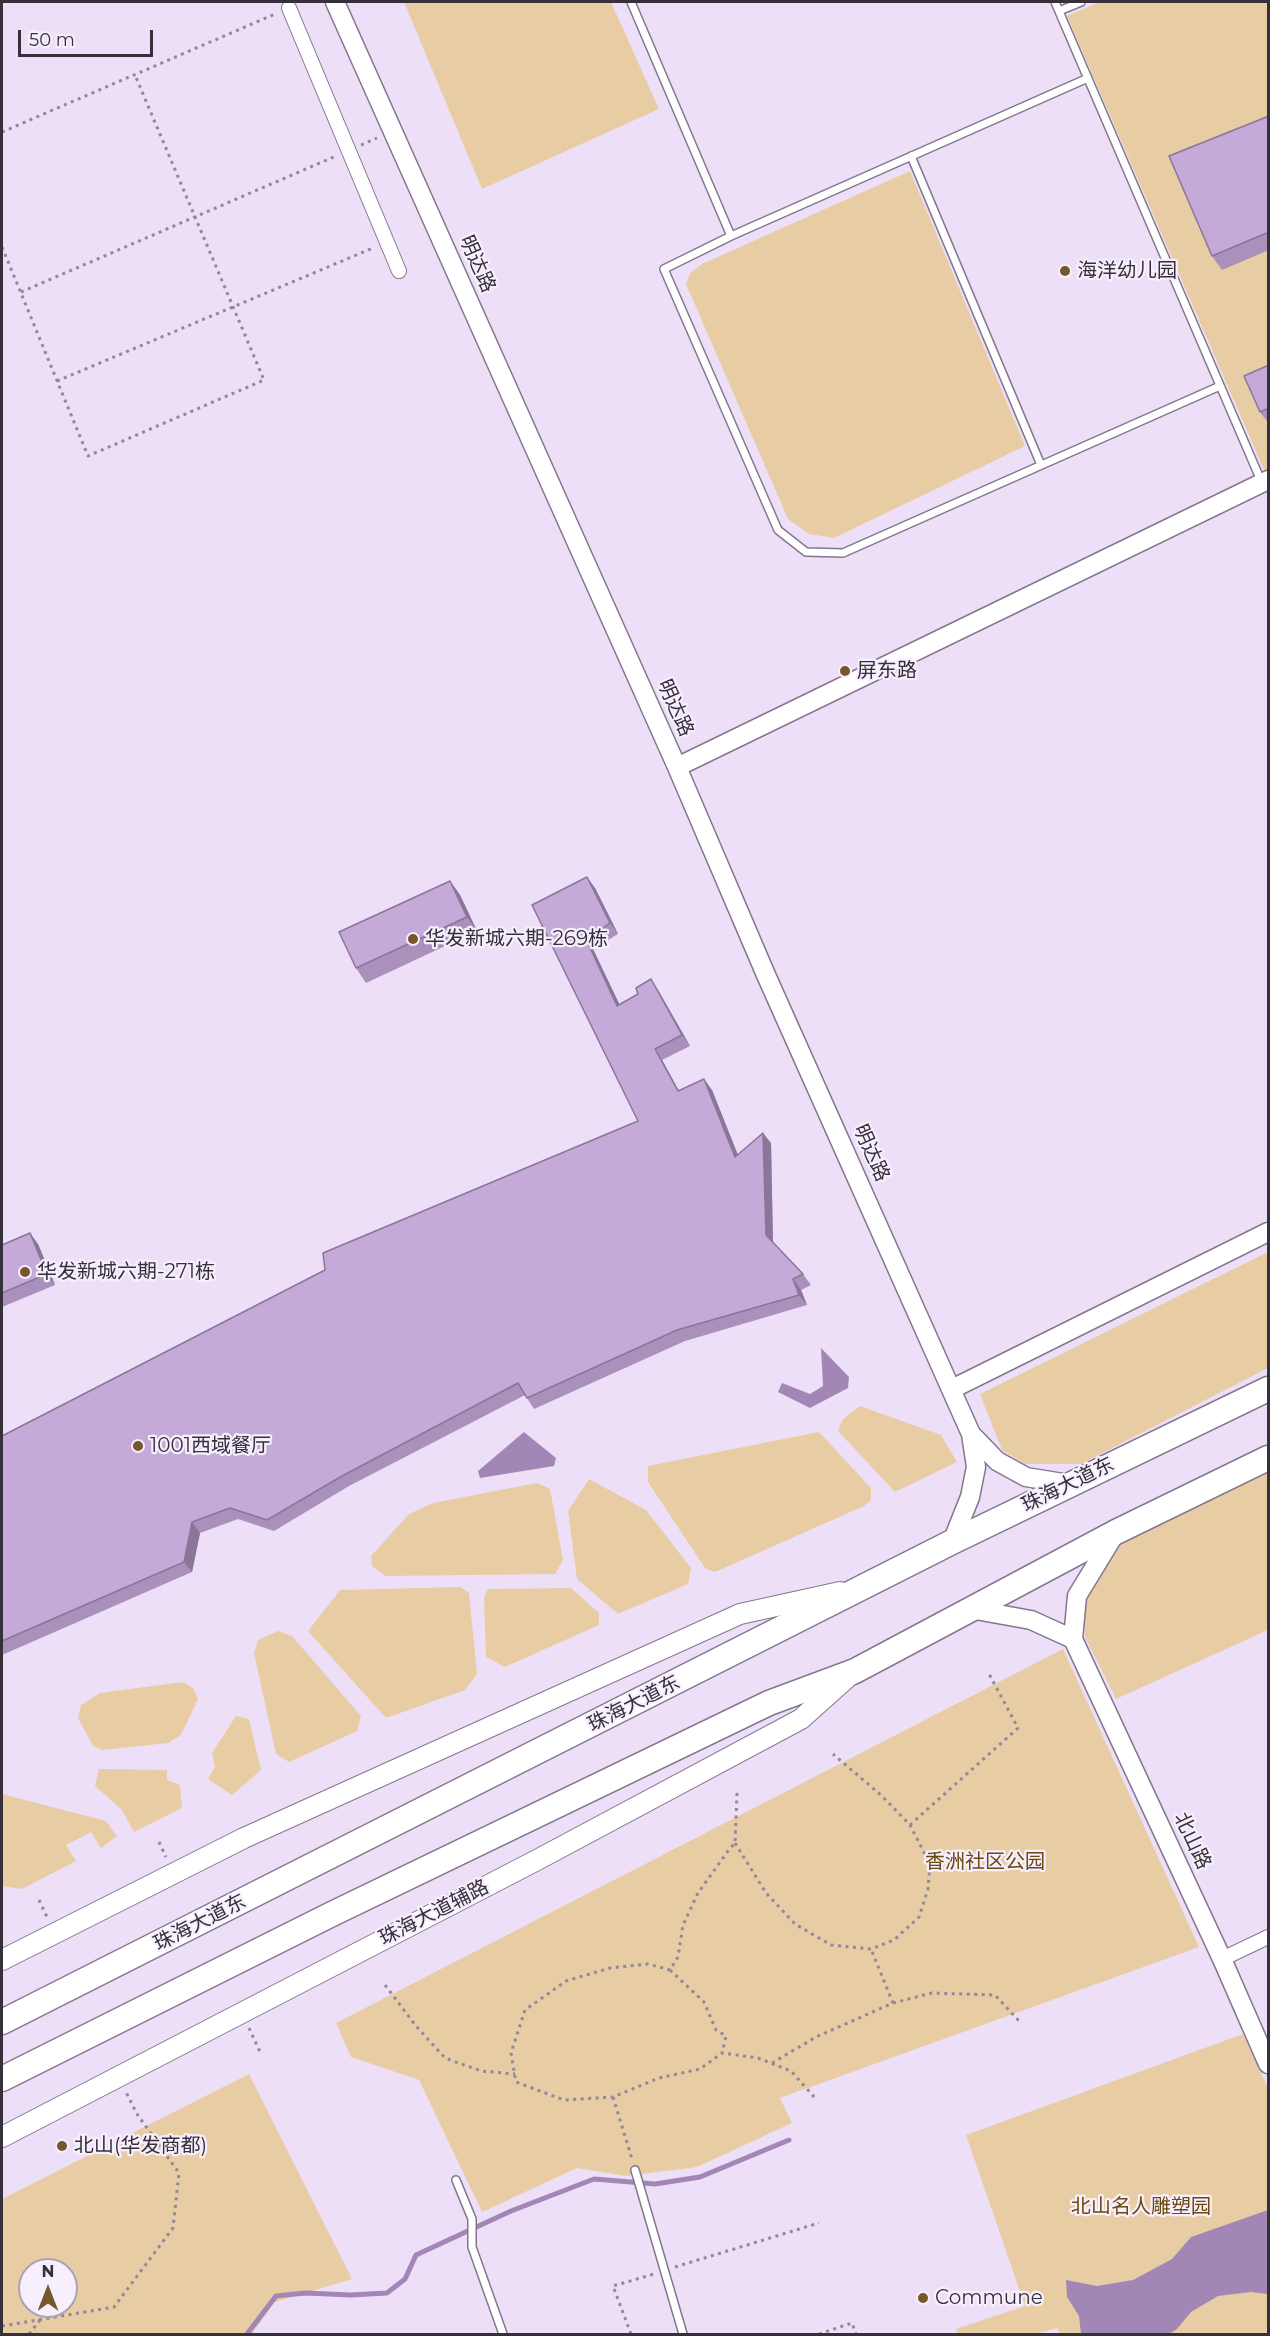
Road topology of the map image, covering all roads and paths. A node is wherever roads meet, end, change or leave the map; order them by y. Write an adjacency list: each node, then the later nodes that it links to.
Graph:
1 (335, 2): 10 (street, 明达路)
2 (631, 2): 14 (lane)
3 (1055, 2): 6 (lane)
4 (1081, 2): 6 (lane)
5 (289, 8): 7 (path); 11 (street)
6 (1059, 11): 8 (lane)
7 (135, 75): 9 (path); 13 (path)
8 (1088, 78): 12 (lane); 21 (lane)
9 (2, 132)
10 (393, 132): 11 (path); 24 (street, 明达路)
11 (349, 151): 13 (path); 15 (street)
12 (911, 156): 14 (lane); 22 (lane)
13 (195, 217): 18 (path); 19 (path)
14 (731, 236): 22 (lane)
15 (387, 242): 17 (street); 19 (path)
16 (2, 247): 18 (path)
17 (399, 271)
18 (21, 292): 20 (path)
19 (233, 307): 20 (path); 20 (path)
20 (57, 381)
21 (1220, 386): 22 (lane); 23 (lane)
22 (1041, 465)
23 (1265, 481): 24 (street)
24 (677, 767): 26 (street, 明达路)
25 (1269, 1232): 26 (street)
26 (952, 1389): 28 (street, 明达路)
27 (1269, 1389): 30 (highway, 珠海大道东)
28 (971, 1434): 30 (street, 明达路); 32 (street, 明达路)
29 (1269, 1458): 31 (highway)
30 (1069, 1484): 32 (highway, 珠海大道东)
31 (1116, 1532): 34 (highway); 35 (street)
32 (952, 1542): 33 (highway, 珠海大道东)
33 (863, 1587): 45 (main road); 50 (highway, 珠海大道东)
34 (970, 1609): 35 (street); 36 (highway)
35 (1073, 1639): 44 (street, 北山路)
36 (855, 1671): 49 (main road, 珠海大道辅路); 58 (highway)
37 (988, 1672): 40 (path)
38 (833, 1754): 40 (path)
39 (737, 1793): 41 (path)
40 (910, 1825): 43 (path)
41 (735, 1843): 43 (path); 46 (path)
42 (1269, 1937): 44 (street)
43 (871, 1948): 48 (path)
44 (1222, 1959): 55 (street, 北山路)
45 (2, 1960)
46 (670, 1971): 53 (path); 56 (path)
47 (385, 1985): 56 (path)
48 (893, 2003): 51 (path); 54 (path)
49 (242, 2013): 52 (path); 57 (main road, 珠海大道辅路)
50 (2, 2022)
51 (1020, 2022)
52 (260, 2052)
53 (722, 2053): 54 (path); 59 (path)
54 (772, 2063): 60 (path)
55 (1269, 2064)
56 (515, 2074): 59 (path)
57 (118, 2077): 61 (main road, 珠海大道辅路); 66 (path)
58 (2, 2079)
59 (613, 2097): 62 (path)
60 (816, 2099)
61 (2, 2137)
62 (636, 2173): 65 (lane)
63 (456, 2181): 69 (lane)
64 (819, 2223): 65 (path)
65 (665, 2271): 70 (path); 71 (lane)
66 (41, 2319): 67 (path); 68 (path)
67 (2, 2324)
68 (29, 2334)
69 (503, 2334)
70 (631, 2334)
71 (683, 2334)
72 (819, 2334): 73 (path)
73 (856, 2334)

